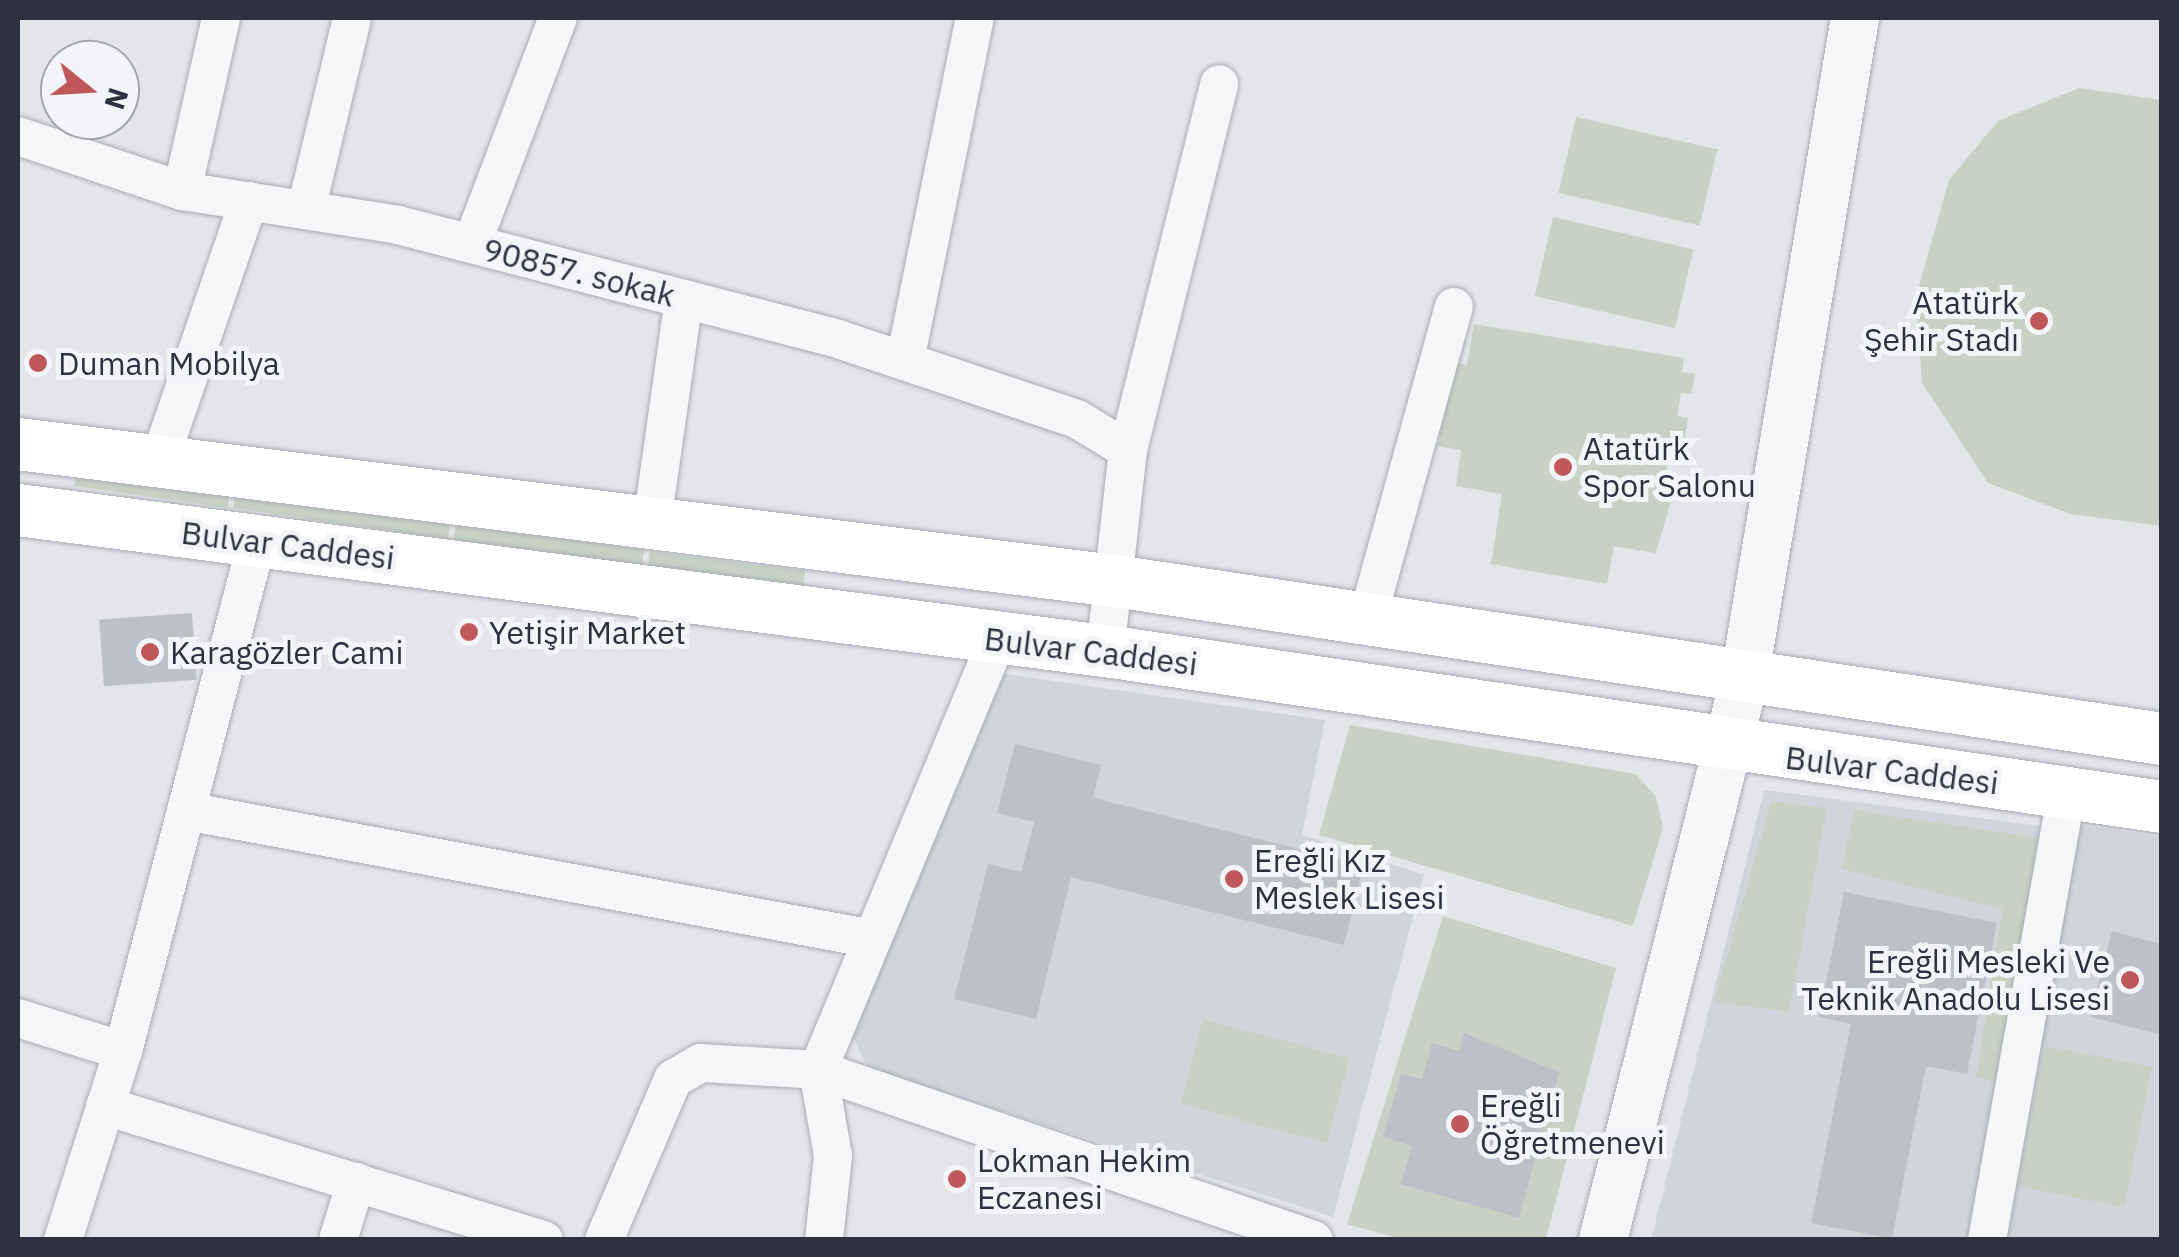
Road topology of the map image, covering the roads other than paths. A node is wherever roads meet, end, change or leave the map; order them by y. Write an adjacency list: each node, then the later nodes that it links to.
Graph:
1 (221, 18): 8 (street)
2 (352, 18): 10 (street)
3 (558, 18): 11 (street)
4 (975, 18): 14 (street)
5 (1855, 18): 25 (street)
6 (1219, 84): 16 (street)
7 (18, 136): 8 (street, 90857. sokak)
8 (182, 191): 9 (street, 90857. sokak)
9 (249, 202): 10 (street, 90857. sokak); 17 (street)
10 (306, 210): 11 (street, 90857. sokak)
11 (472, 244): 12 (street, 90857. sokak)
12 (684, 299): 14 (street, 90857. sokak); 19 (street)
13 (1454, 307): 22 (street)
14 (905, 362): 16 (street, 90857. sokak)
15 (18, 444): 17 (main road)
16 (1128, 450): 21 (street)
17 (160, 459): 19 (main road)
18 (18, 510): 20 (main road, Bulvar Caddesi)
19 (652, 523): 21 (main road)
20 (256, 541): 23 (main road, Bulvar Caddesi); 30 (street)
21 (1115, 581): 22 (main road); 24 (street)
22 (1366, 620): 25 (main road)
23 (997, 639): 24 (main road, Bulvar Caddesi); 31 (street)
24 (1105, 652): 27 (main road, Bulvar Caddesi)
25 (1744, 681): 26 (main road); 27 (street)
26 (2162, 739)
27 (1726, 748): 28 (main road, Bulvar Caddesi); 43 (street)
28 (2067, 793): 29 (main road, Bulvar Caddesi); 44 (street)
29 (2162, 807)
30 (186, 811): 31 (street); 33 (street)
31 (867, 938): 34 (street)
32 (18, 1018): 33 (street)
33 (123, 1051): 35 (street)
34 (818, 1070): 40 (street); 41 (street); 42 (street)
35 (106, 1106): 36 (street); 37 (street)
36 (356, 1182): 38 (street); 39 (street)
37 (63, 1240)
38 (338, 1240)
39 (544, 1240)
40 (604, 1240)
41 (824, 1240)
42 (1314, 1240)
43 (1602, 1240)
44 (1987, 1240)

